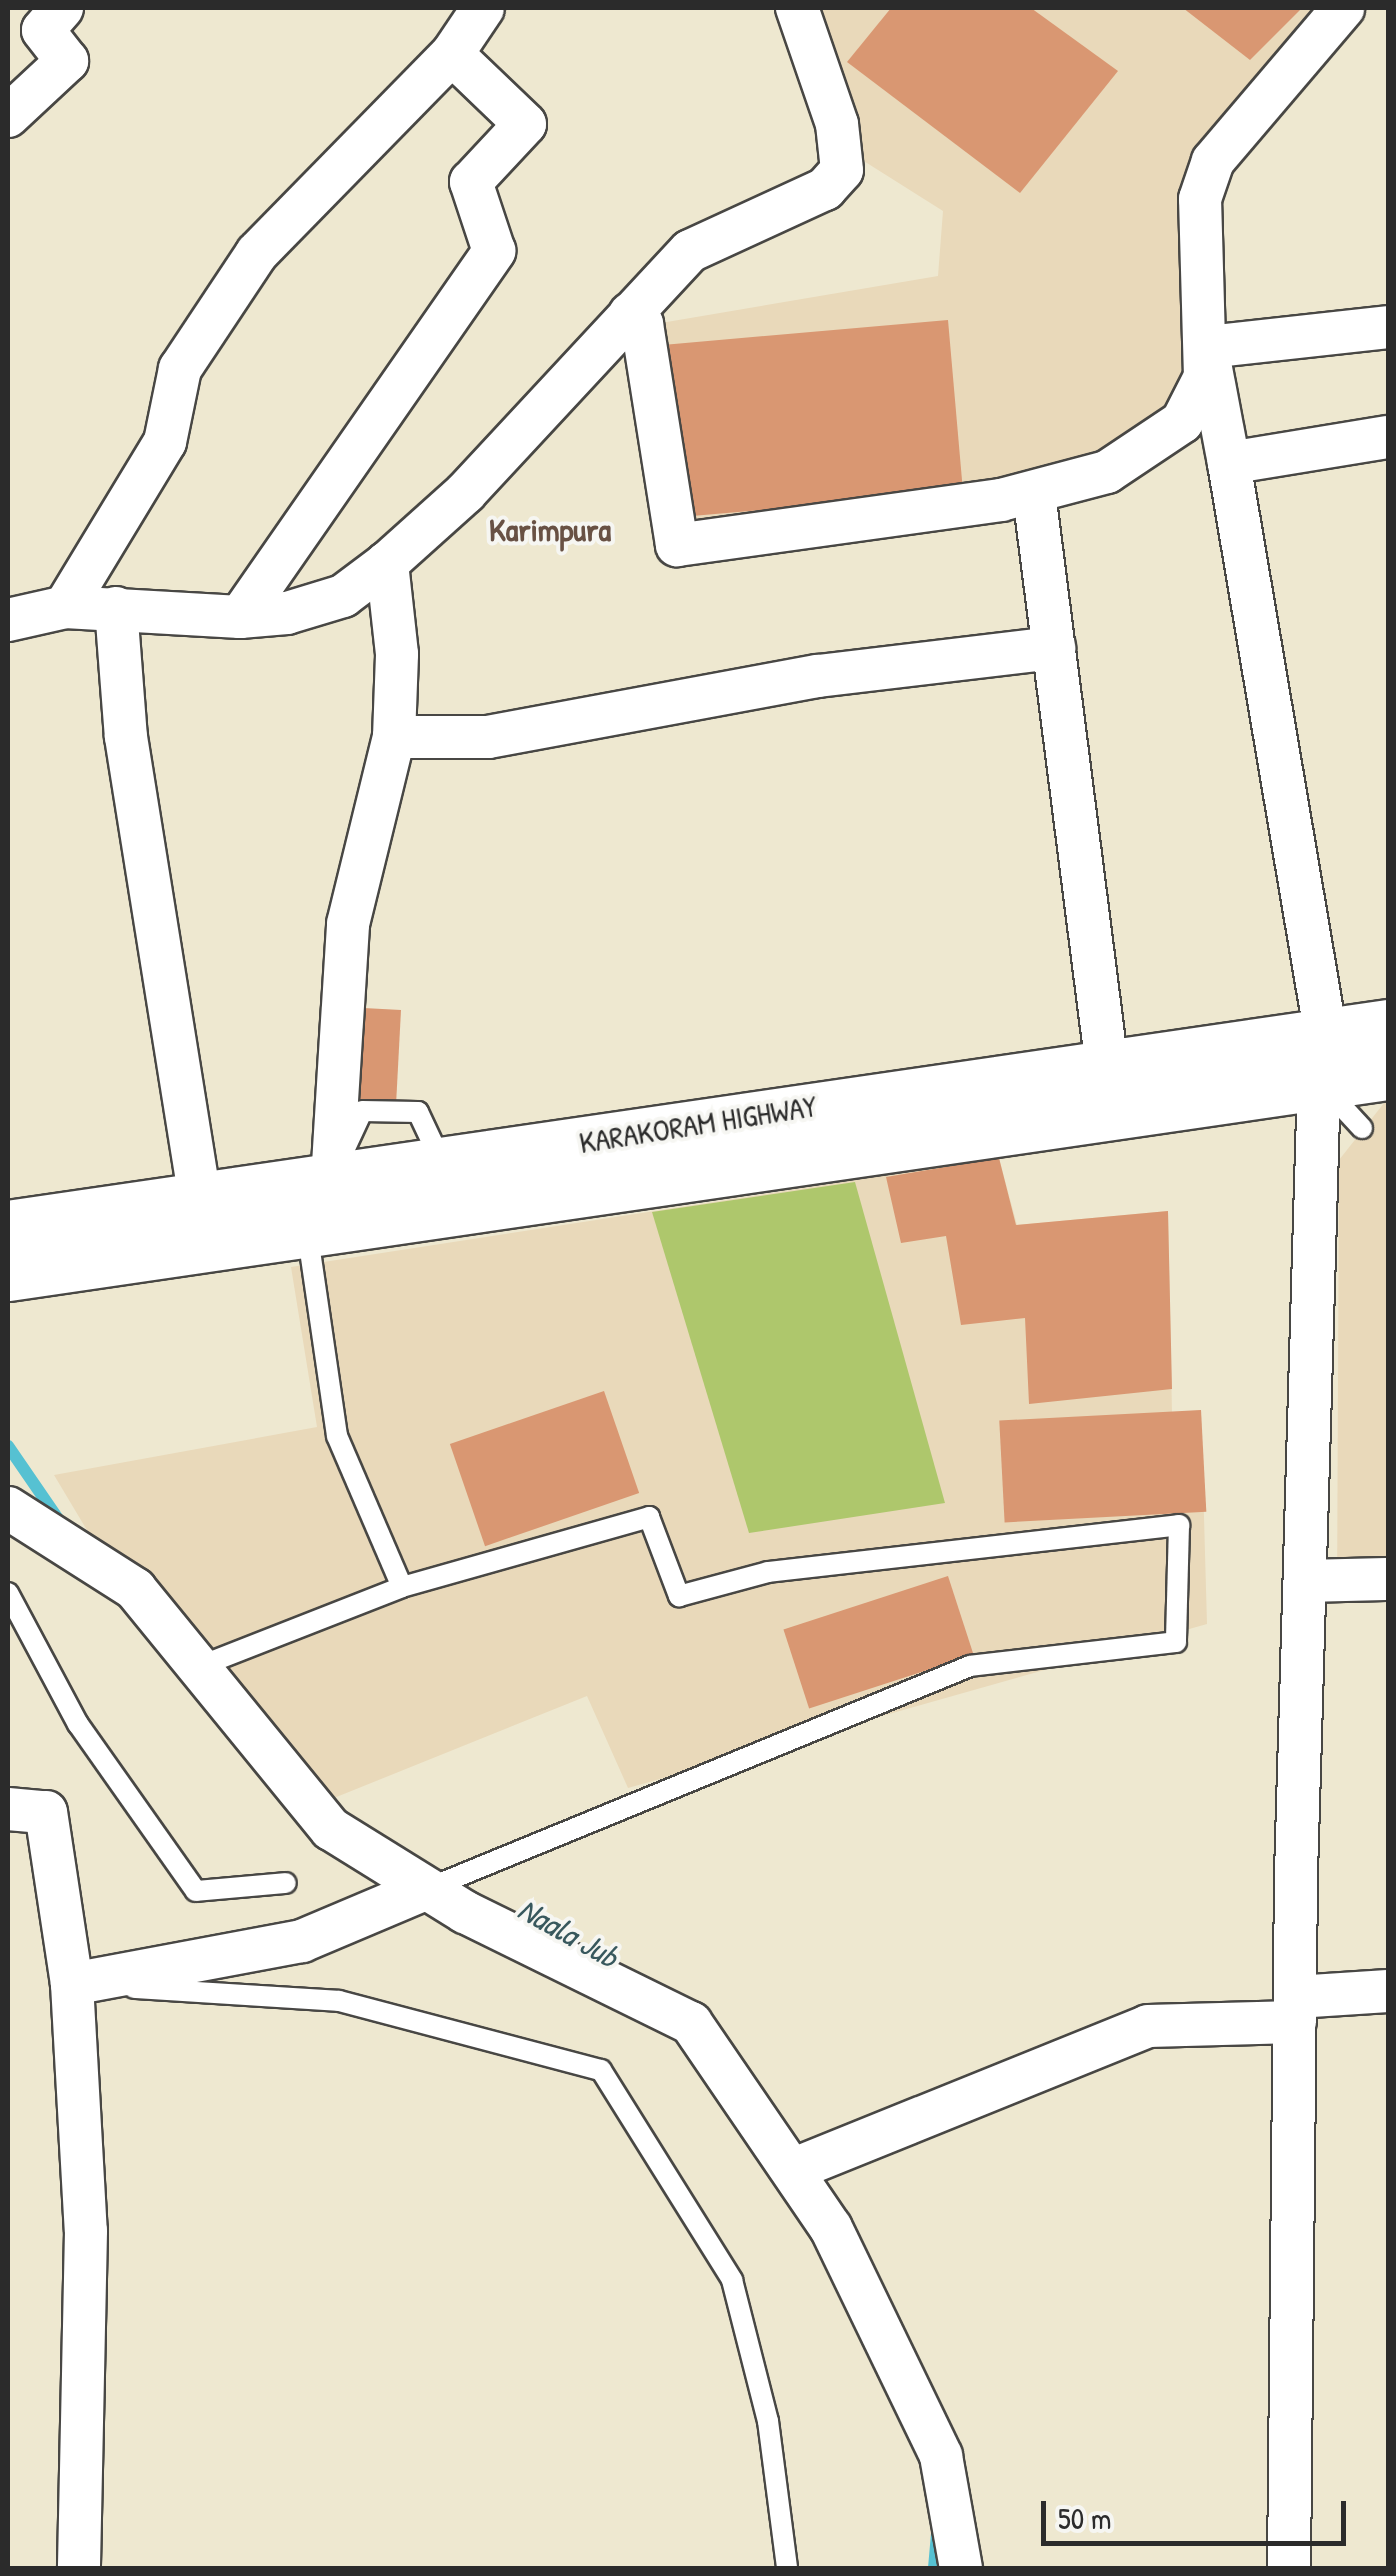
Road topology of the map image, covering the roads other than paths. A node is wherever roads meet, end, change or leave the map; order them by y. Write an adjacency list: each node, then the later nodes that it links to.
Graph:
1 (62, 8): 6 (street)
2 (483, 8): 5 (street)
3 (797, 8): 7 (street)
4 (1343, 8): 9 (street)
5 (452, 54): 14 (street); 16 (street)
6 (8, 116)
7 (630, 314): 12 (street); 13 (street)
8 (1388, 327): 9 (street)
9 (1208, 346): 11 (street); 12 (street)
10 (1388, 437): 11 (street)
11 (1229, 463): 21 (street)
12 (1018, 497): 18 (street)
13 (387, 562): 16 (street); 19 (street)
14 (65, 607): 15 (street); 17 (street)
15 (116, 608): 16 (street); 26 (street)
16 (240, 617)
17 (8, 620)
18 (1054, 648): 19 (street); 22 (street)
19 (394, 737): 25 (street)
20 (1388, 1027): 21 (highway, KARAKORAM HIGHWAY)
21 (1323, 1059): 22 (highway, KARAKORAM HIGHWAY); 23 (highway, KARAKORAM HIGHWAY); 24 (lane); 28 (highway, KARAKORAM HIGHWAY); 32 (street)
22 (1108, 1066): 25 (highway, KARAKORAM HIGHWAY)
23 (1388, 1072)
24 (1362, 1128)
25 (332, 1180): 26 (highway, KARAKORAM HIGHWAY)
26 (200, 1200): 27 (highway, KARAKORAM HIGHWAY)
27 (8, 1228)
28 (307, 1230): 29 (highway, KARAKORAM HIGHWAY); 33 (lane)
29 (8, 1273)
30 (8, 1508): 35 (street)
31 (1388, 1579): 32 (street)
32 (1306, 1582): 41 (street)
33 (402, 1587): 35 (lane); 38 (lane)
34 (8, 1593): 37 (lane)
35 (198, 1667): 38 (street)
36 (8, 1809): 39 (street)
37 (286, 1883)
38 (425, 1890): 39 (street); 42 (street)
39 (72, 1984): 43 (street); 44 (lane)
40 (1388, 1992): 41 (street)
41 (1296, 2010): 42 (street); 46 (street)
42 (792, 2170): 45 (street)
43 (78, 2568)
44 (786, 2568)
45 (961, 2568)
46 (1289, 2568)

